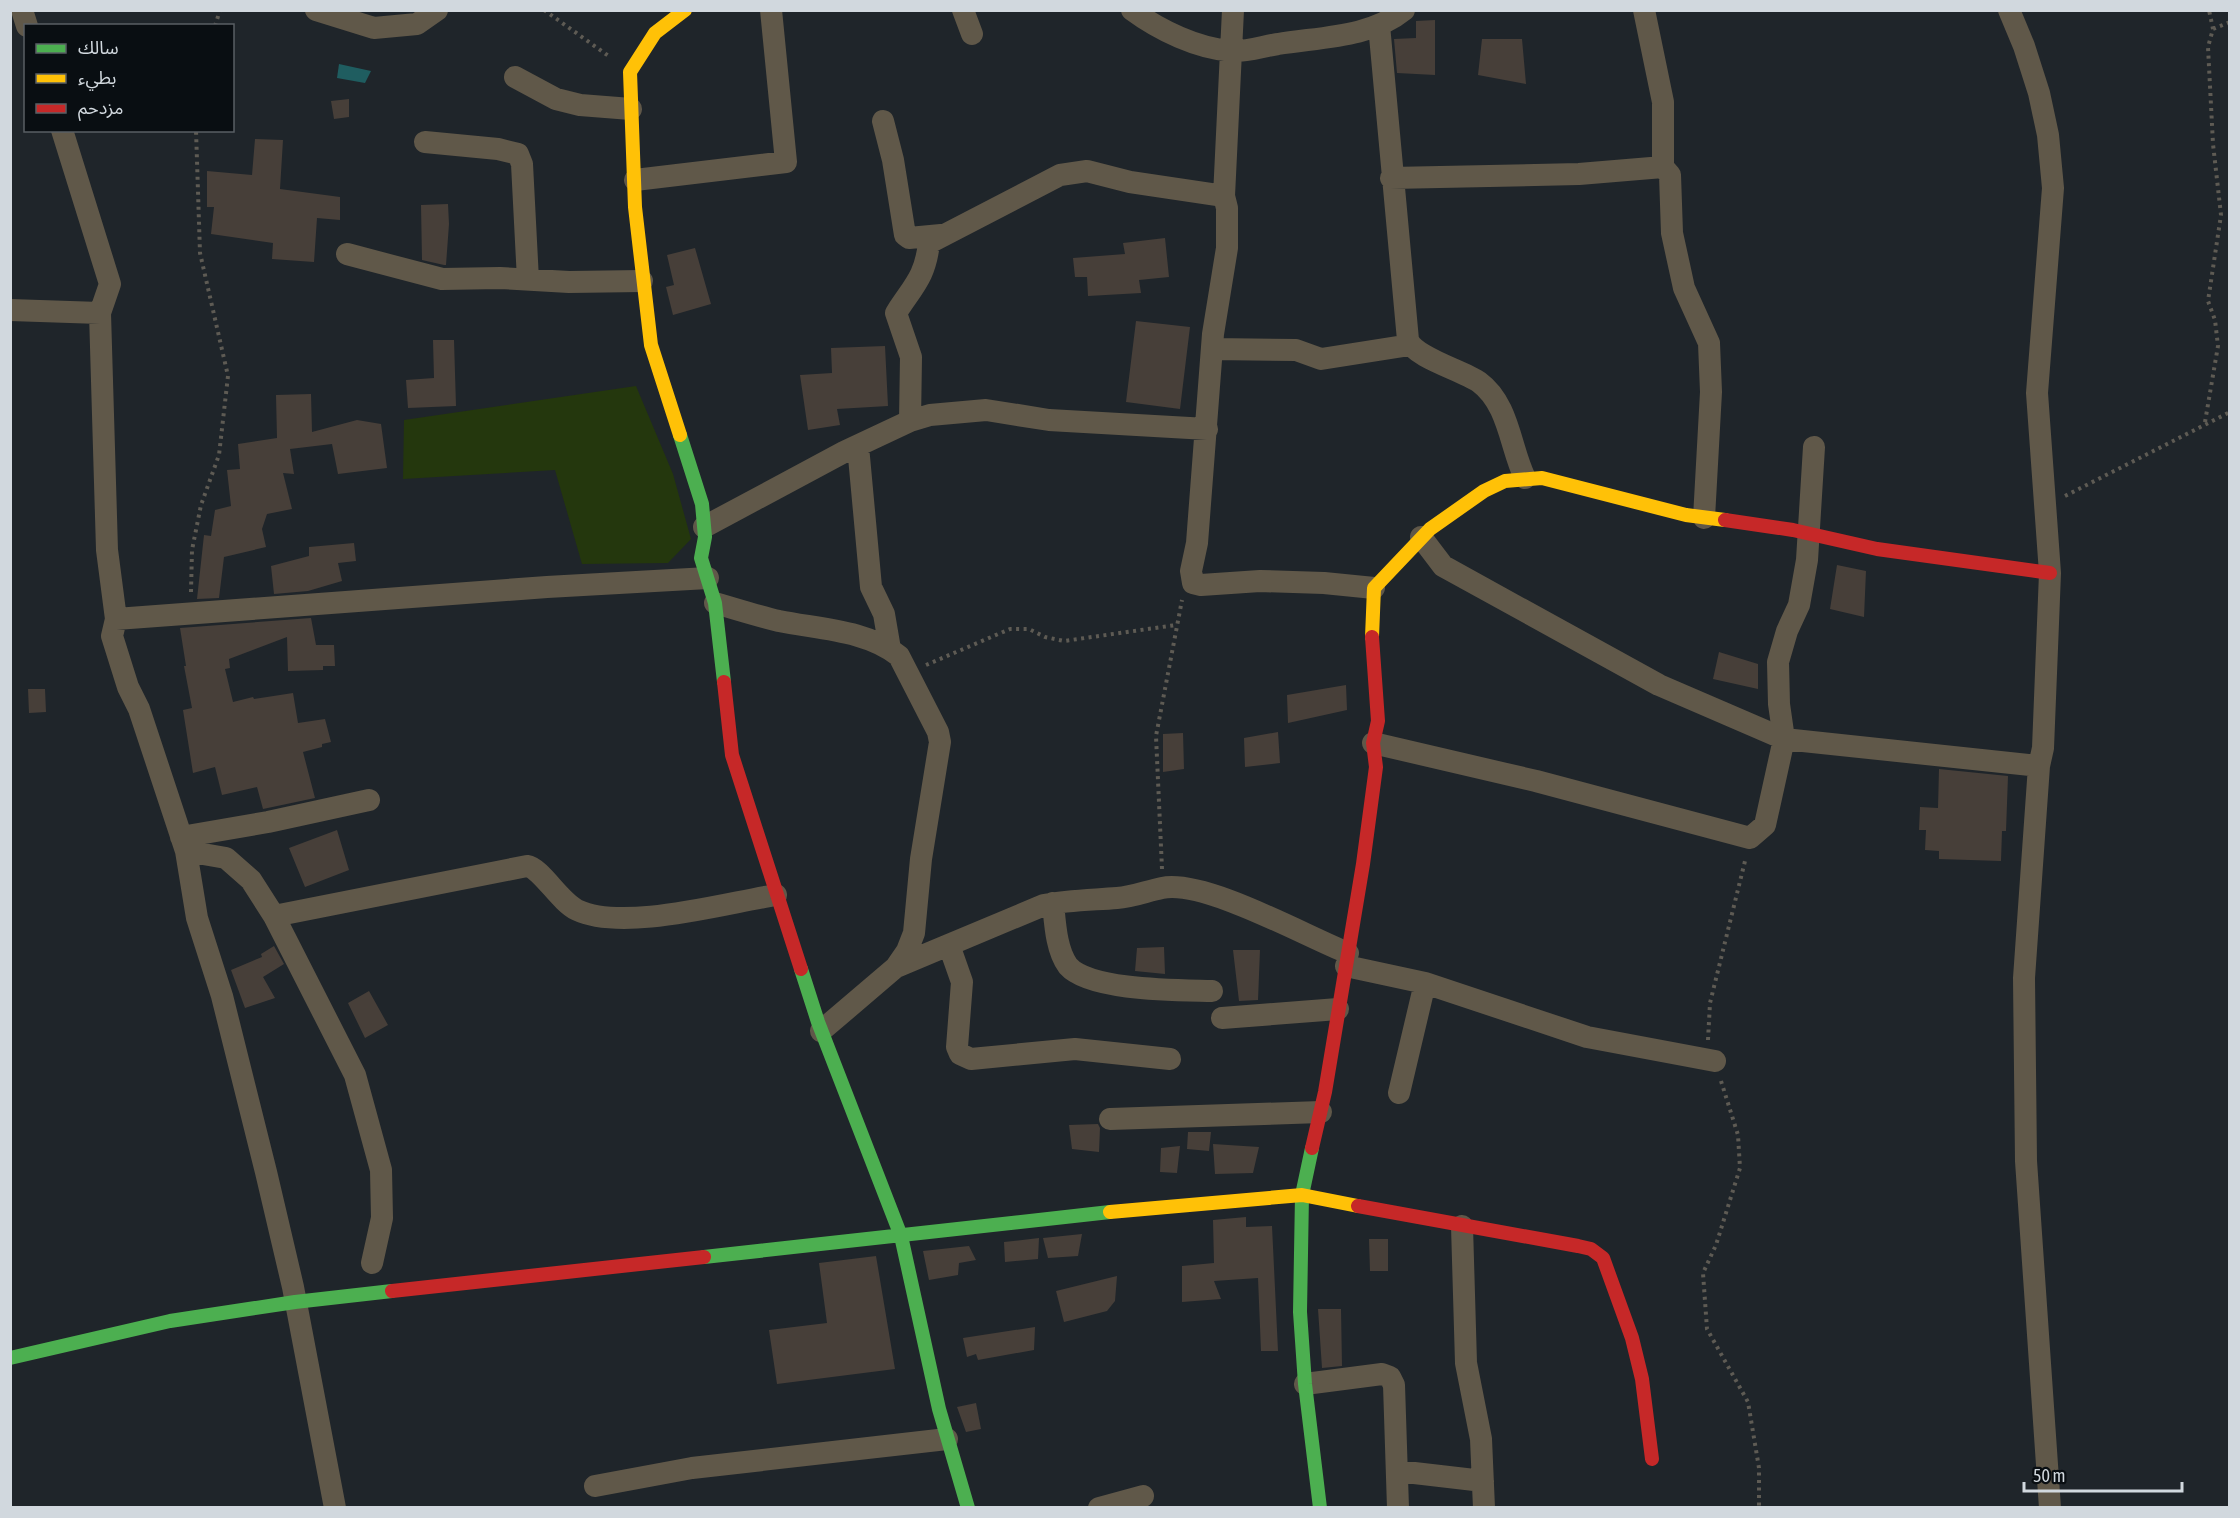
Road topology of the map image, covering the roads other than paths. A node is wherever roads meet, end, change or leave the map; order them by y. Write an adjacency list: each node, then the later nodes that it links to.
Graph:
1 (316, 10): 2 (street)
2 (437, 10)
3 (686, 10): 15 (street)
4 (771, 10): 21 (street)
5 (963, 10): 12 (street)
6 (1132, 10): 13 (street)
7 (1233, 10): 13 (street)
8 (1404, 10): 11 (street)
9 (1644, 10): 19 (street)
10 (2009, 10): 40 (street)
11 (1379, 25): 13 (street); 20 (street)
12 (972, 34)
13 (1233, 52): 22 (street)
14 (515, 77): 15 (street)
15 (631, 109): 21 (street)
16 (883, 121): 23 (street)
17 (63, 132): 28 (street)
18 (425, 142): 25 (street)
19 (1663, 167): 20 (street); 36 (street)
20 (1392, 178): 29 (street)
21 (635, 180): 26 (street)
22 (1224, 196): 23 (street); 30 (street)
23 (941, 235): 31 (street)
24 (347, 254): 25 (street)
25 (528, 280): 26 (street)
26 (642, 281): 37 (street)
27 (10, 310): 28 (street)
28 (100, 314): 44 (street)
29 (1410, 345): 30 (street); 35 (street)
30 (1212, 349): 32 (street)
31 (910, 421): 32 (street); 33 (street)
32 (1206, 429): 42 (street)
33 (858, 446): 37 (street); 45 (street)
34 (1814, 447): 38 (street)
35 (1525, 478): 36 (street); 39 (street)
36 (1704, 518): 38 (street)
37 (704, 527): 41 (street)
38 (1809, 534): 40 (street); 46 (street)
39 (1421, 537): 42 (street); 46 (street)
40 (2050, 573): 48 (street)
41 (708, 578): 43 (street); 44 (street)
42 (1374, 588): 47 (street)
43 (715, 603): 45 (street); 51 (street)
44 (116, 618): 50 (street)
45 (890, 649): 56 (street)
46 (1784, 739): 47 (street); 48 (street)
47 (1373, 743): 55 (street)
48 (2039, 766): 86 (street)
49 (369, 800): 50 (street)
50 (183, 844): 53 (street); 71 (street)
51 (776, 895): 53 (street); 61 (street)
52 (1053, 903): 54 (street); 55 (street); 58 (street)
53 (274, 916): 70 (street)
54 (949, 945): 56 (street); 62 (street)
55 (1347, 959): 57 (street); 59 (street)
56 (896, 967): 61 (street)
57 (1425, 983): 63 (street); 64 (street)
58 (1212, 992)
59 (1338, 1009): 60 (street); 65 (street)
60 (1222, 1018)
61 (821, 1031): 69 (street)
62 (1170, 1059)
63 (1715, 1062)
64 (1399, 1093)
65 (1321, 1112): 66 (street); 67 (street)
66 (1110, 1119)
67 (1302, 1195): 68 (street); 69 (street); 73 (street)
68 (1462, 1226): 75 (street); 77 (street)
69 (901, 1236): 71 (street); 74 (street)
70 (372, 1263)
71 (295, 1302): 72 (street); 80 (street)
72 (10, 1358)
73 (1305, 1384): 76 (street); 83 (street)
74 (947, 1439): 78 (street); 81 (street)
75 (1652, 1459)
76 (1397, 1470): 77 (street); 84 (street)
77 (1483, 1481): 85 (street)
78 (595, 1486)
79 (1143, 1496): 82 (street)
80 (335, 1508)
81 (968, 1508)
82 (1099, 1508)
83 (1320, 1508)
84 (1398, 1508)
85 (1484, 1508)
86 (2050, 1508)

